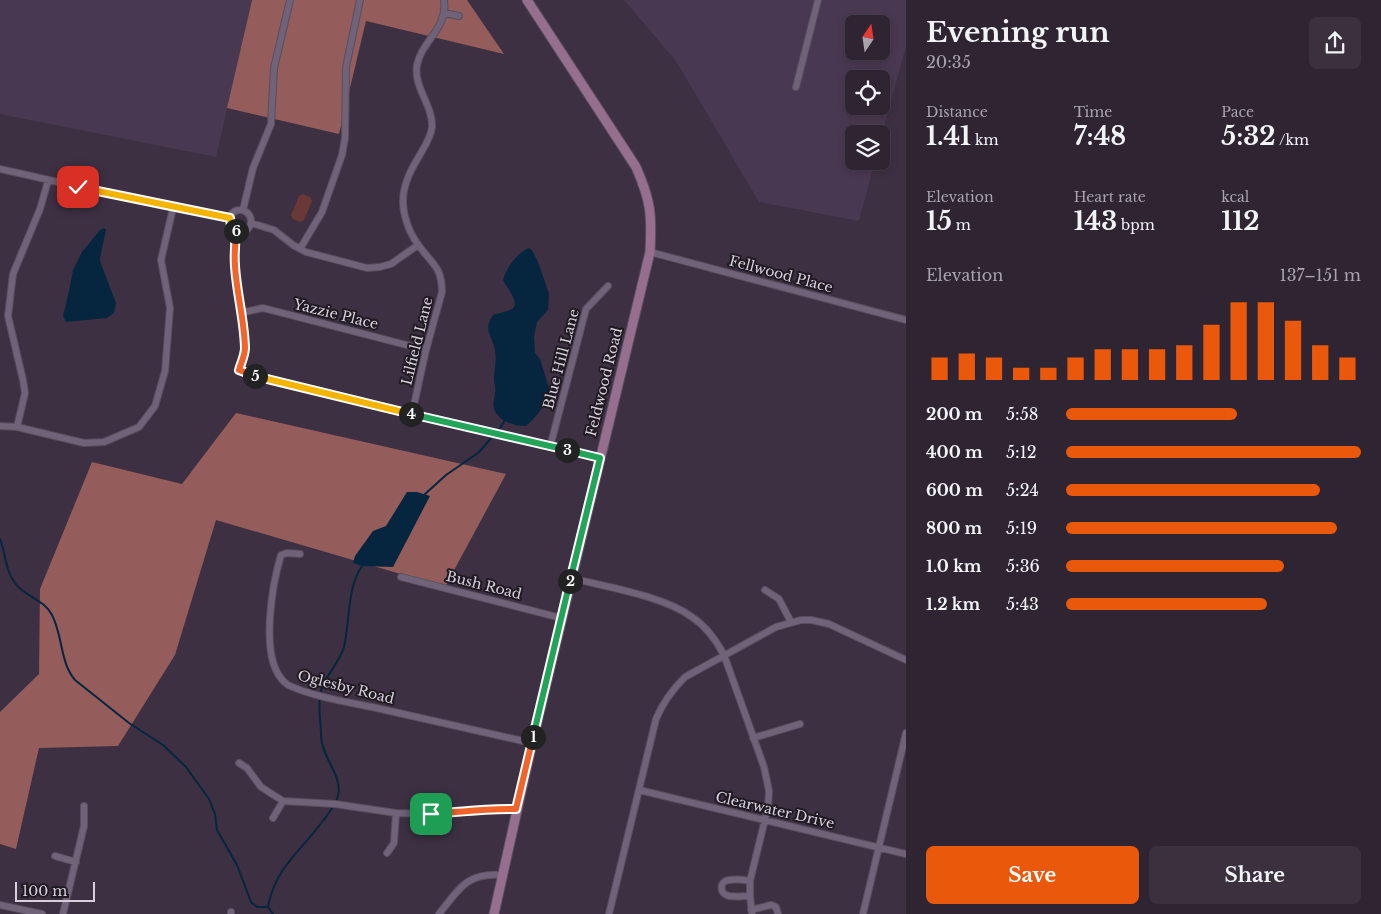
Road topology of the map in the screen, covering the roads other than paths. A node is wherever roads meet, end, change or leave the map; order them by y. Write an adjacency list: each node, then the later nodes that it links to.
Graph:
1 (290, 0): 12 (street)
2 (360, 0): 17 (street)
3 (444, 0): 6 (street, Lilfield Lane)
4 (527, 0): 18 (street, Feldwood Road)
5 (818, 0): 8 (street)
6 (444, 13): 7 (street); 16 (street, Lilfield Lane)
7 (459, 16)
8 (796, 87)
9 (0, 169): 10 (street)
10 (48, 181): 11 (street); 25 (street)
11 (173, 208): 13 (street); 25 (street)
12 (243, 210): 13 (street); 14 (street)
13 (230, 218): 15 (street)
14 (251, 223): 15 (street); 17 (street)
15 (237, 231): 20 (street)
16 (418, 245): 17 (street); 22 (street, Lilfield Lane)
17 (300, 249)
18 (650, 252): 21 (street, Fellwood Place); 27 (street, Feldwood Road)
19 (608, 286): 26 (street, Blue Hill Lane)
20 (240, 312): 22 (street, Yazzie Place); 23 (street)
21 (906, 320)
22 (426, 350): 23 (street, Lilfield Lane)
23 (412, 414): 26 (street)
24 (0, 426): 25 (street)
25 (17, 427)
26 (550, 446): 27 (street)
27 (600, 458): 30 (street, Feldwood Road)
28 (300, 554): 39 (street, Oglesby Road)
29 (401, 577): 32 (street, Bush Road)
30 (571, 578): 32 (street, Feldwood Road); 34 (street)
31 (765, 590): 33 (street)
32 (561, 618): 39 (street, Feldwood Road)
33 (791, 622): 34 (street); 35 (street)
34 (724, 655): 38 (street); 41 (street)
35 (906, 660)
36 (800, 724): 38 (street)
37 (906, 733): 48 (street)
38 (753, 738): 47 (street)
39 (532, 742): 44 (street, Feldwood Road)
40 (239, 762): 42 (street)
41 (639, 790): 47 (street, Clearwater Drive); 62 (street)
42 (283, 802): 45 (street); 46 (street)
43 (84, 806): 52 (street)
44 (516, 809): 45 (street); 53 (street, Feldwood Road)
45 (396, 813): 49 (street)
46 (274, 818)
47 (765, 820): 48 (street, Clearwater Drive); 54 (street)
48 (879, 847): 50 (street, Clearwater Drive); 64 (street)
49 (387, 853)
50 (906, 854)
51 (55, 856): 52 (street)
52 (76, 862): 59 (street)
53 (502, 875): 60 (street); 61 (street, Feldwood Road)
54 (750, 881): 55 (street); 55 (street)
55 (750, 896): 57 (street)
56 (0, 905): 58 (street)
57 (752, 912): 63 (street)
58 (42, 914)
59 (62, 914)
60 (439, 914)
61 (494, 914)
62 (609, 914)
63 (778, 914)
64 (863, 914)

